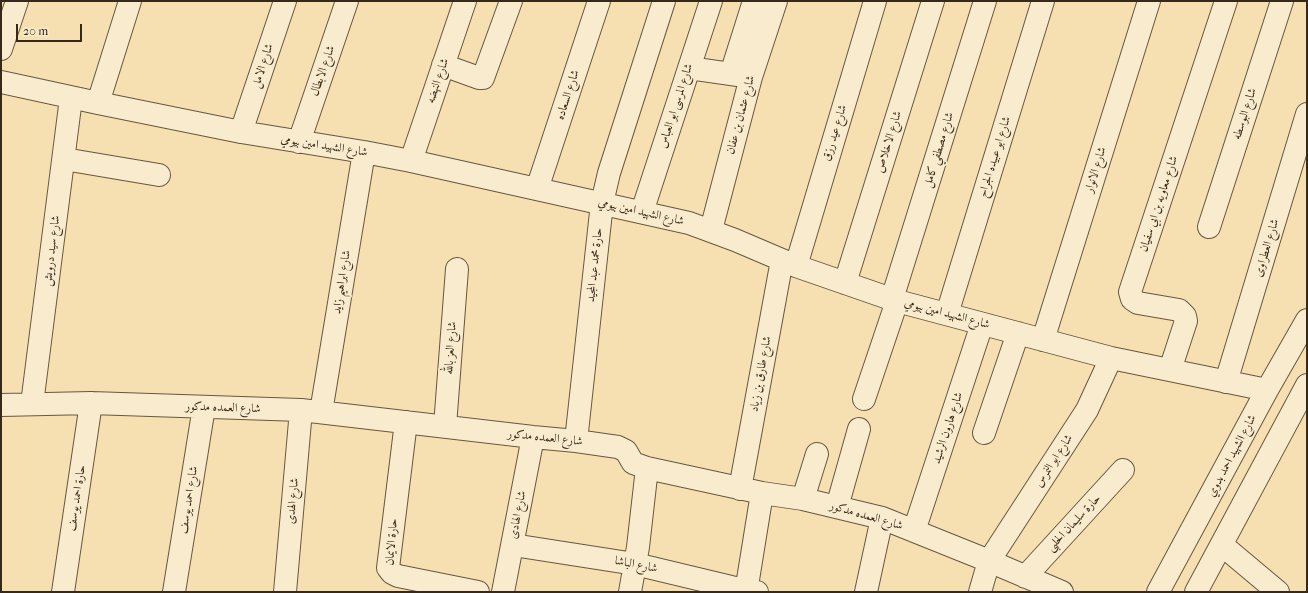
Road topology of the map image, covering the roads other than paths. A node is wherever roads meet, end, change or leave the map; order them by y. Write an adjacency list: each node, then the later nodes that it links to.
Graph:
1 (17, 1): 19 (street)
2 (130, 1): 25 (street)
3 (285, 1): 27 (street, شارع الامل)
4 (347, 1): 28 (street, شارع الابطال)
5 (465, 1): 20 (street, شارع النهضه)
6 (511, 1): 20 (street)
7 (599, 1): 33 (street, شارع السعاده)
8 (664, 1): 34 (street, حارة محمد عبد المجيد)
9 (711, 1): 21 (street, شارع المرسى ابو العباس)
10 (754, 1): 22 (street)
11 (776, 1): 22 (street, شارع عثمان بن عفان)
12 (875, 1): 38 (street, شارع عيد رزق)
13 (933, 1): 40 (street, شارع الاخلاص)
14 (985, 1): 41 (street, شارع مصطفي كامل)
15 (1043, 1): 42 (street, شارع ابو عبيده الجراح)
16 (1149, 1): 46 (street, شارع الانوار)
17 (1226, 1): 48 (street, شارع معاويه بن ابي سفيان)
18 (1282, 1): 36 (street, شارع البوسطه)
19 (1, 49)
20 (443, 65): 31 (street, شارع النهضه)
21 (689, 68): 22 (street); 35 (street, شارع المرسى ابو العباس)
22 (741, 75): 37 (street, شارع عثمان بن عفان)
23 (1, 82): 24 (street, شارع الشهيد امين بيومي)
24 (71, 98): 25 (street, شارع الشهيد امين بيومي); 30 (street, شارع سيد درويش)
25 (98, 104): 27 (street, شارع الشهيد امين بيومي)
26 (1307, 114): 49 (street, شارع العطراوى)
27 (241, 132): 28 (street, شارع الشهيد امين بيومي)
28 (298, 142): 29 (street, شارع الشهيد امين بيومي)
29 (364, 152): 31 (street, شارع الشهيد امين بيومي); 57 (street, شارع ابراهيم زايد)
30 (64, 159): 32 (street); 54 (street, شارع سيد درويش)
31 (411, 161): 33 (street, شارع الشهيد امين بيومي)
32 (159, 175)
33 (537, 189): 34 (street, شارع الشهيد امين بيومي)
34 (602, 203): 35 (street, شارع الشهيد امين بيومي); 63 (street, حارة محمد عبد المجيد)
35 (642, 212): 37 (street, شارع الشهيد امين بيومي)
36 (1209, 226)
37 (711, 230): 38 (street, شارع الشهيد امين بيومي)
38 (789, 263): 40 (street, شارع الشهيد امين بيومي); 67 (street, شارع طارق بن زياد)
39 (457, 270): 59 (street, شارع العز بالله)
40 (845, 284): 41 (street, شارع الشهيد امين بيومي)
41 (895, 300): 42 (street, شارع الشهيد امين بيومي); 52 (street, شارع مصطفي كامل)
42 (947, 314): 44 (street, شارع الشهيد امين بيومي)
43 (1307, 320): 51 (street, شارع الشهيد احمد بدوي)
44 (982, 324): 45 (street, شارع الشهيد امين بيومي); 72 (street, شارع هارون الرشيد)
45 (1018, 333): 46 (street, شارع الشهيد امين بيومي); 61 (street)
46 (1043, 340): 47 (street, شارع الشهيد امين بيومي)
47 (1111, 358): 48 (street, شارع الشهيد امين بيومي); 75 (street, شارع ابو النمرس)
48 (1170, 370): 49 (street, شارع الشهيد امين بيومي)
49 (1226, 382): 51 (street, شارع الشهيد امين بيومي)
50 (1307, 386): 74 (street)
51 (1268, 390): 88 (street, شارع الشهيد احمد بدوي)
52 (864, 399)
53 (91, 403): 54 (street, شارع العمده مدكور); 56 (street, شارع العمده مدكور); 79 (street, حارة احمد يوسف)
54 (32, 404): 55 (street, شارع العمده مدكور)
55 (1, 406)
56 (204, 407): 57 (street, شارع العمده مدكور); 80 (street, شارع احمد يوسف)
57 (311, 411): 58 (street, شارع العمده مدكور); 81 (street, شارع الهدى)
58 (406, 422): 59 (street, شارع العمده مدكور); 82 (street, حارة الايمان)
59 (445, 426): 62 (street, شارع العمده مدكور)
60 (859, 429): 70 (street)
61 (984, 433)
62 (533, 437): 63 (street, شارع العمده مدكور); 73 (street, شارع الهادى)
63 (576, 441): 65 (street, شارع العمده مدكور)
64 (818, 454): 69 (street)
65 (647, 468): 67 (street, شارع العمده مدكور); 76 (street)
66 (1123, 470): 77 (street, حارة سليمان الحلبى)
67 (740, 489): 68 (street, شارع العمده مدكور)
68 (762, 493): 69 (street, شارع العمده مدكور); 78 (street)
69 (803, 499): 70 (street, شارع العمده مدكور)
70 (837, 507): 71 (street, شارع العمده مدكور)
71 (882, 518): 72 (street, شارع العمده مدكور); 85 (street)
72 (914, 531): 75 (street, شارع العمده مدكور)
73 (512, 545): 76 (street, شارع الباشا); 83 (street, شارع الهادى)
74 (1222, 545): 89 (street); 90 (street)
75 (989, 561): 77 (street, شارع العمده مدكور); 86 (street, شارع ابو النمرس)
76 (635, 564): 78 (street, شارع الباشا); 84 (street)
77 (1025, 577): 87 (street, شارع العمده مدكور)
78 (750, 591)
79 (63, 592)
80 (174, 592)
81 (284, 592)
82 (478, 592)
83 (503, 592)
84 (630, 592)
85 (866, 592)
86 (980, 592)
87 (1062, 592)
88 (1158, 592)
89 (1196, 592)
90 (1278, 592)

